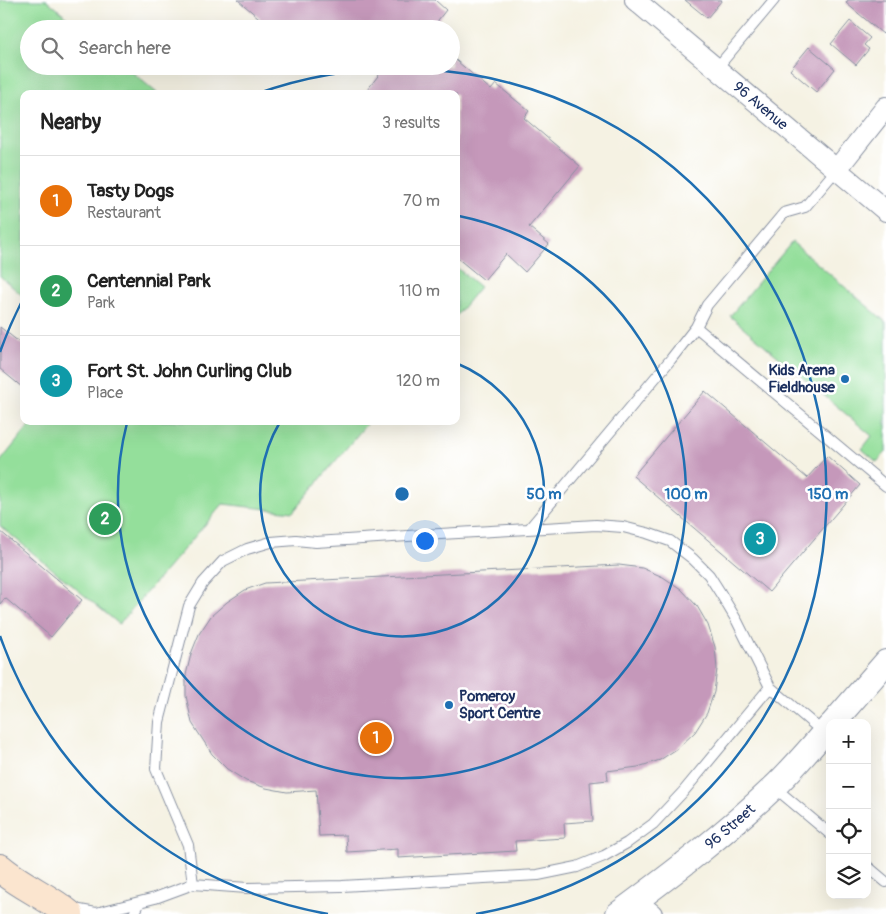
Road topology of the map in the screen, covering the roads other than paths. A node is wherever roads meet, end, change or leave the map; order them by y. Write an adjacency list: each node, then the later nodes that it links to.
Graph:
1 (635, 0): 3 (street, 96 Avenue)
2 (774, 0): 3 (lane)
3 (716, 68): 5 (street, 96 Avenue)
4 (886, 108): 5 (street)
5 (837, 170): 6 (street, 96 Avenue); 7 (lane)
6 (886, 212)
7 (696, 327): 8 (lane); 9 (lane)
8 (886, 486)
9 (529, 529): 11 (lane); 20 (lane)
10 (886, 662): 12 (street, 96 Street)
11 (770, 687): 13 (lane); 20 (lane)
12 (836, 719)
13 (826, 725)
14 (826, 730): 15 (street, 96 Street)
15 (774, 787): 16 (lane); 22 (street, 96 Street)
16 (826, 831)
17 (871, 869): 19 (lane)
18 (6, 873): 23 (main road)
19 (886, 882)
20 (192, 884): 21 (lane)
21 (140, 902): 23 (lane); 24 (lane)
22 (635, 910)
23 (55, 911)
24 (134, 914)

